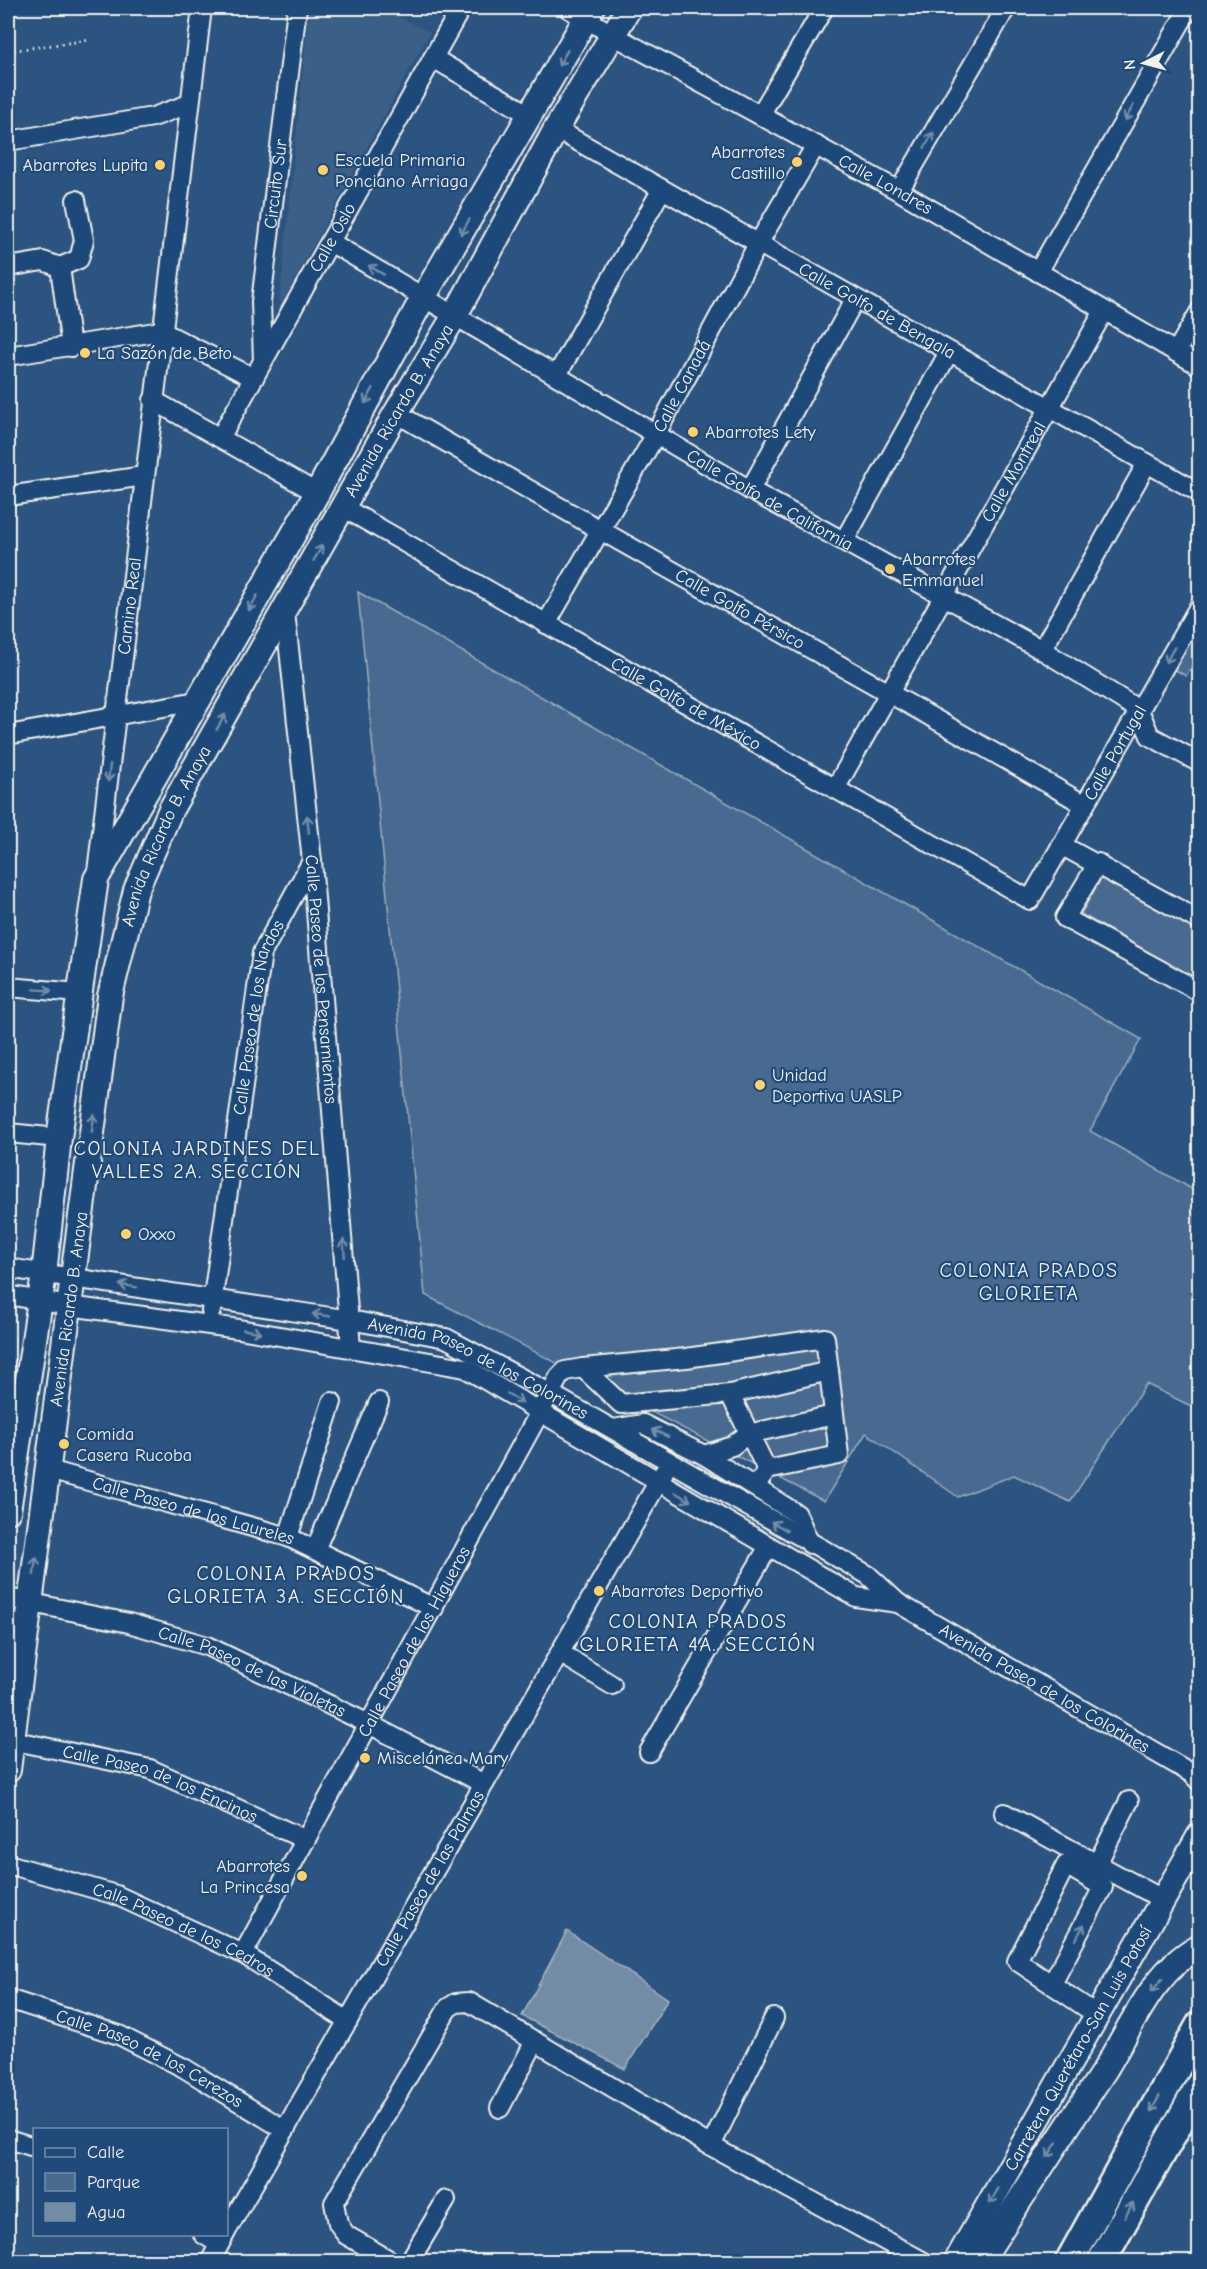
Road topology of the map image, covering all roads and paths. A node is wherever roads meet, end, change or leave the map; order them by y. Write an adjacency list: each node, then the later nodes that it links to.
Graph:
1 (202, 8): 13 (street)
2 (297, 8): 37 (street, Circuito Sur)
3 (461, 8): 12 (street, Calle Oslo)
4 (628, 8): 9 (main road, Avenida Ricardo B. Anaya)
5 (824, 8): 15 (street)
6 (1006, 8): 20 (street, one-way to 6)
7 (1189, 8): 26 (street, one-way to 26)
8 (582, 11): 9 (street, Calle Londres); 14 (main road, Avenida Ricardo B. Anaya, one-way to 14)
9 (613, 35): 15 (street, Calle Londres); 16 (main road, Avenida Ricardo B. Anaya)
10 (90, 40): 11 (path)
11 (8, 51)
12 (433, 58): 14 (street); 22 (street, Calle Oslo)
13 (189, 104): 17 (street); 32 (street)
14 (530, 115): 27 (main road, Avenida Ricardo B. Anaya, one-way to 27)
15 (760, 115): 18 (street, Calle Londres)
16 (556, 129): 19 (street, Calle Golfo de Bengala); 31 (main road, Avenida Ricardo B. Anaya)
17 (8, 141)
18 (816, 145): 20 (street, Calle Londres); 23 (street, Calle Canadá)
19 (662, 189): 23 (street, Calle Golfo de Bengala); 39 (street)
20 (899, 191): 26 (street, Calle Londres)
21 (76, 200): 25 (street)
22 (330, 242): 27 (street, Calle Golfo de California, one-way to 22); 37 (street, Calle Oslo)
23 (758, 244): 28 (street, Calle Golfo de Bengala); 44 (street, Calle Canadá)
24 (8, 267): 25 (street)
25 (60, 267): 33 (street)
26 (1038, 272): 29 (street, Calle Londres)
27 (423, 298): 31 (street, Calle Golfo de California); 49 (main road, Avenida Ricardo B. Anaya, one-way to 49)
28 (855, 299): 34 (street, Calle Golfo de Bengala); 48 (street)
29 (1104, 310): 35 (street, Calle Londres); 42 (street, Calle Montreal)
30 (1200, 310): 35 (street)
31 (454, 317): 39 (street, Calle Golfo de California); 43 (main road, Avenida Ricardo B. Anaya)
32 (160, 331): 33 (street); 40 (street); 41 (street, Camino Real)
33 (71, 347): 36 (street)
34 (949, 352): 42 (street, Calle Golfo de Bengala); 54 (street)
35 (1176, 352): 38 (street, Calle Londres)
36 (8, 356)
37 (263, 361): 40 (street, Calle Oslo)
38 (1200, 366)
39 (557, 375): 44 (street, Calle Golfo de California)
40 (254, 378): 45 (street, Calle Oslo)
41 (153, 400): 45 (street); 47 (street, Camino Real)
42 (1049, 408): 46 (street, Calle Golfo de Bengala); 55 (street, Calle Montreal)
43 (396, 413): 52 (main road, Avenida Ricardo B. Anaya); 53 (street, Calle Golfo Pérsico)
44 (656, 434): 48 (street, Calle Golfo de California); 53 (street, Calle Canadá)
45 (220, 438): 49 (street)
46 (1147, 463): 50 (street, Calle Golfo de Bengala); 59 (street)
47 (144, 476): 51 (street); 63 (street, Camino Real)
48 (750, 490): 54 (street, Calle Golfo de California)
49 (317, 493): 61 (main road, Avenida Ricardo B. Anaya, one-way to 61)
50 (1200, 493)
51 (8, 496)
52 (344, 508): 57 (main road, Avenida Ricardo B. Anaya, one-way to 52); 58 (street, Calle Golfo de México)
53 (599, 531): 58 (street, Calle Canadá); 60 (street, Calle Golfo Pérsico)
54 (844, 541): 55 (street, Calle Golfo de California)
55 (944, 596): 59 (street, Calle Golfo de California); 60 (street, Calle Montreal)
56 (1200, 605): 62 (street, Calle Portugal, one-way to 62)
57 (285, 612): 69 (street, Calle Paseo de los Pensamientos, one-way to 57); 81 (main road, Avenida Ricardo B. Anaya, one-way to 57)
58 (546, 624): 66 (street, Calle Golfo de México)
59 (1042, 650): 62 (street, Calle Golfo de California)
60 (890, 692): 66 (street, Calle Montreal); 67 (street, Calle Golfo Pérsico)
61 (197, 701): 63 (street); 71 (main road, Avenida Ricardo B. Anaya)
62 (1139, 710): 65 (street); 67 (street, Calle Portugal)
63 (116, 715): 64 (street); 71 (street, Camino Real, one-way to 71)
64 (8, 735)
65 (1200, 763)
66 (835, 789): 72 (street, Calle Golfo de México)
67 (1085, 805): 68 (street, Calle Portugal)
68 (1061, 845): 70 (street); 72 (street, Calle Portugal)
69 (312, 861): 83 (street, Calle Paseo de los Nardos); 86 (street, Calle Paseo de los Pensamientos, one-way to 69)
70 (1098, 863): 73 (street); 75 (street)
71 (96, 879): 76 (main road, Avenida Ricardo B. Anaya)
72 (1030, 900)
73 (1200, 921)
74 (8, 987): 76 (street, one-way to 76)
75 (1200, 992)
76 (79, 993): 78 (main road, Avenida Ricardo B. Anaya)
77 (8, 1133): 78 (street)
78 (59, 1138): 80 (main road, Avenida Ricardo B. Anaya)
79 (8, 1268): 80 (street, Avenida Paseo de los Colorines)
80 (44, 1274): 81 (street, Avenida Paseo de los Colorines); 84 (main road, Avenida Ricardo B. Anaya)
81 (73, 1277): 83 (street, Avenida Paseo de los Colorines, one-way to 81); 85 (main road, Avenida Ricardo B. Anaya)
82 (8, 1295): 84 (street, Avenida Paseo de los Colorines)
83 (213, 1299): 86 (street, Avenida Paseo de los Colorines, one-way to 83); 87 (street, Calle Paseo de los Nardos)
84 (40, 1300): 85 (street, Avenida Paseo de los Colorines); 105 (main road, Avenida Ricardo B. Anaya)
85 (69, 1306): 87 (street, Avenida Paseo de los Colorines); 101 (main road, Avenida Ricardo B. Anaya)
86 (350, 1320): 88 (street, Calle Paseo de los Pensamientos); 91 (street, Avenida Paseo de los Colorines)
87 (209, 1325): 88 (street, Avenida Paseo de los Colorines, one-way to 88)
88 (351, 1348): 95 (street, Avenida Paseo de los Colorines, one-way to 95)
89 (583, 1368): 90 (street); 91 (street, Calle Paseo de los Higueros); 92 (street)
90 (829, 1371): 92 (street); 96 (street)
91 (551, 1394): 95 (street, Calle Paseo de los Higueros); 97 (street, Avenida Paseo de los Colorines)
92 (730, 1394): 98 (street)
93 (332, 1402): 106 (street)
94 (379, 1402): 109 (street)
95 (541, 1413): 103 (street, Avenida Paseo de los Colorines); 116 (street, Calle Paseo de los Higueros)
96 (834, 1414): 98 (street); 102 (street)
97 (613, 1429): 99 (street, one-way to 97); 100 (street, Avenida Paseo de los Colorines)
98 (748, 1434): 99 (street); 102 (street)
99 (704, 1455): 104 (street)
100 (669, 1463): 103 (street, Calle Paseo de las Palmas); 107 (street, Avenida Paseo de los Colorines, one-way to 100)
101 (49, 1470): 106 (street, Calle Paseo de los Laureles); 114 (main road, Avenida Ricardo B. Anaya, one-way to 101)
102 (767, 1470): 104 (street)
103 (657, 1482): 108 (street, Avenida Paseo de los Colorines, one-way to 108); 117 (street, Calle Paseo de las Palmas)
104 (755, 1486): 107 (street)
105 (8, 1511)
106 (288, 1537): 109 (street, Calle Paseo de los Laureles)
107 (810, 1544): 110 (street, Avenida Paseo de los Colorines)
108 (769, 1546): 112 (street, Avenida Paseo de los Colorines); 121 (street)
109 (315, 1550): 116 (street, Calle Paseo de los Laureles)
110 (838, 1560): 111 (street, Avenida Paseo de los Colorines); 112 (street)
111 (868, 1575): 113 (street); 115 (street, Avenida Paseo de los Colorines)
112 (827, 1580): 113 (street, Avenida Paseo de los Colorines)
113 (856, 1597): 115 (street, Avenida Paseo de los Colorines)
114 (19, 1600): 119 (street, Calle Paseo de las Violetas); 120 (main road, Avenida Ricardo B. Anaya)
115 (898, 1603): 123 (street, Avenida Paseo de los Colorines)
116 (434, 1608): 119 (street, Calle Paseo de los Higueros)
117 (560, 1653): 118 (street); 124 (street, Calle Paseo de las Palmas)
118 (612, 1684)
119 (369, 1724): 124 (street, Calle Paseo de las Violetas); 128 (street, Calle Paseo de los Higueros)
120 (11, 1740): 122 (main road, Avenida Ricardo B. Anaya); 128 (street, Calle Paseo de los Encinos)
121 (648, 1752)
122 (8, 1770)
123 (1197, 1777)
124 (484, 1784): 138 (street, Calle Paseo de las Palmas)
125 (1129, 1802): 130 (street)
126 (1004, 1813): 130 (street)
127 (1200, 1835): 131 (main road, Carretera Querétaro-San Luis Potosí)
128 (306, 1840): 133 (street, Calle Paseo de los Higueros)
129 (8, 1864): 133 (street, Calle Paseo de los Cedros)
130 (1093, 1871): 131 (street); 134 (street, one-way to 130); 134 (street)
131 (1162, 1899): 136 (main road, Carretera Querétaro-San Luis Potosí)
132 (1200, 1946): 156 (main road, one-way to 156)
133 (243, 1954): 138 (street, Calle Paseo de los Cedros)
134 (1052, 1984): 136 (street)
135 (8, 1999): 143 (street, Calle Paseo de los Cerezos)
136 (1097, 2015): 155 (main road, Carretera Querétaro-San Luis Potosí, one-way to 155)
137 (774, 2018): 146 (street)
138 (348, 2021): 143 (street, Calle Paseo de las Palmas)
139 (1200, 2025): 150 (highway, one-way to 150)
140 (535, 2041): 142 (street); 146 (street); 152 (street)
141 (1200, 2085): 158 (highway, one-way to 141)
142 (500, 2108)
143 (285, 2130): 148 (street, Calle Paseo de las Palmas)
144 (8, 2139): 145 (street)
145 (33, 2146)
146 (711, 2146): 154 (street)
147 (446, 2200): 153 (street)
148 (228, 2230)
149 (224, 2237): 151 (street, Calle Paseo de las Palmas)
150 (1075, 2250): 157 (highway)
151 (210, 2262)
152 (393, 2262)
153 (409, 2262)
154 (924, 2262)
155 (956, 2262)
156 (980, 2262)
157 (1063, 2262)
158 (1101, 2262)

